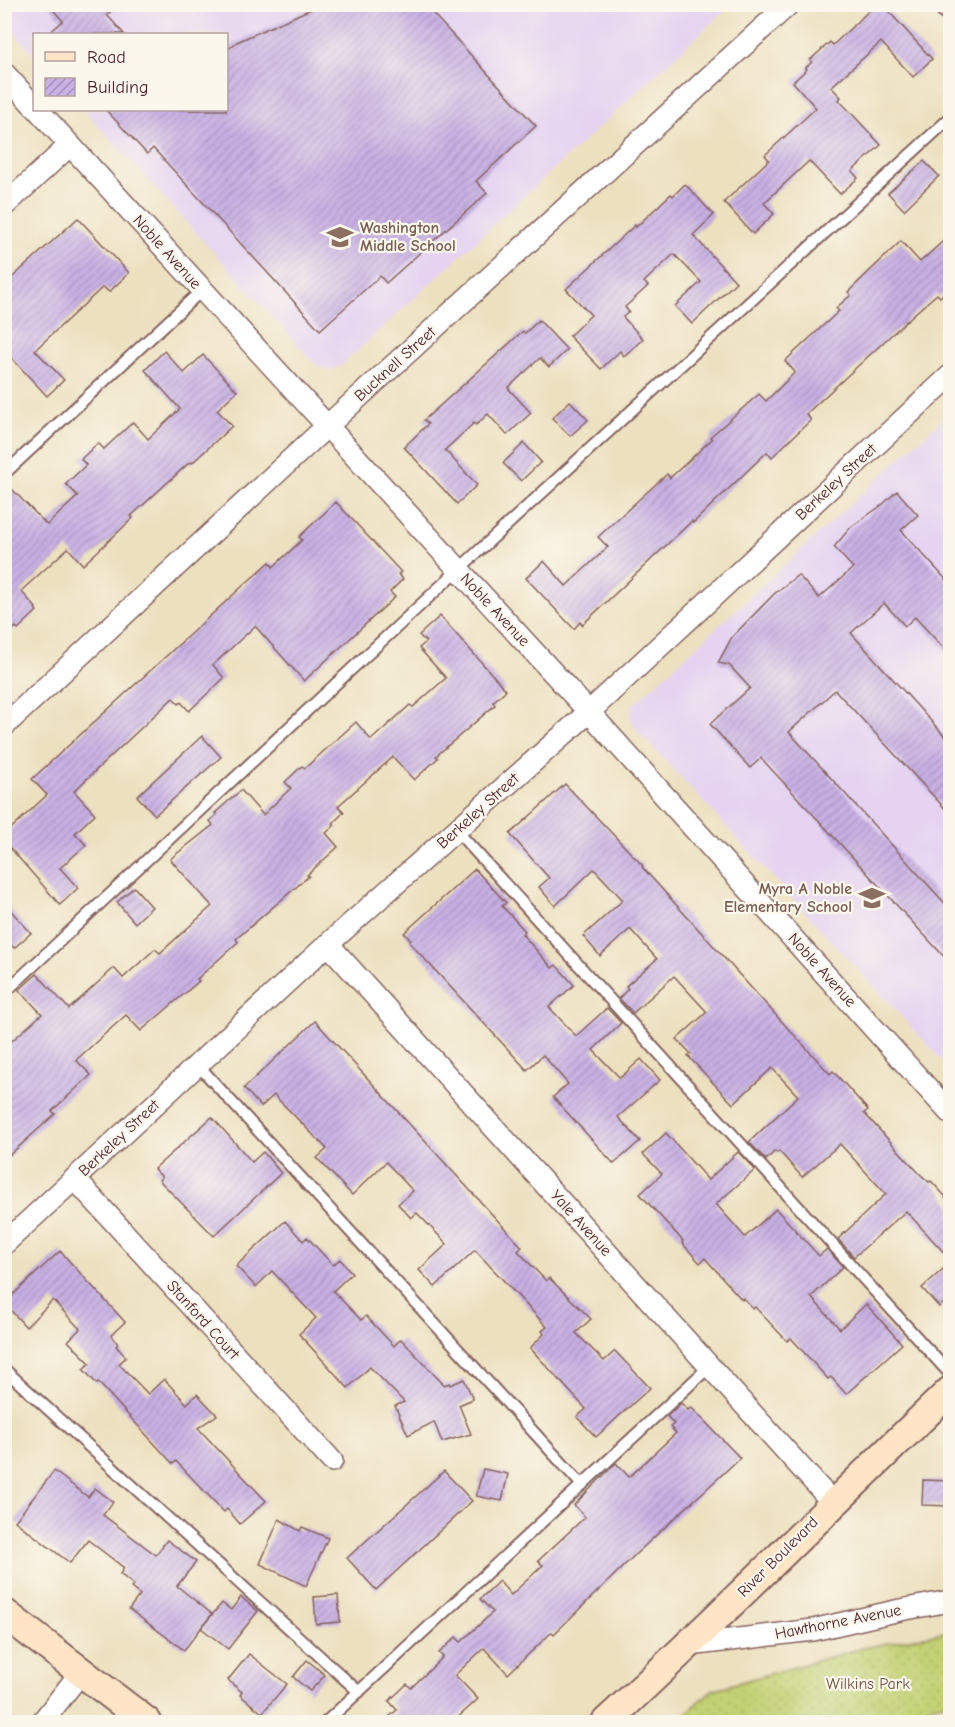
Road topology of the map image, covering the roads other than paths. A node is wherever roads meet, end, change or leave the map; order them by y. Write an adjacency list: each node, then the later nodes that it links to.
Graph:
1 (789, 4): 10 (street, Bucknell Street)
2 (4, 73): 3 (street)
3 (33, 105)
4 (39, 111): 6 (street, Noble Avenue)
5 (951, 118): 12 (lane)
6 (70, 145): 7 (street); 8 (street, Noble Avenue)
7 (4, 206)
8 (202, 290): 10 (street, Noble Avenue); 11 (lane)
9 (951, 376): 13 (street, Berkeley Street)
10 (326, 427): 12 (street, Noble Avenue); 14 (street, Bucknell Street)
11 (4, 474)
12 (458, 570): 13 (street, Noble Avenue); 17 (lane)
13 (589, 712): 15 (street, Berkeley Street); 19 (street, Noble Avenue)
14 (4, 726)
15 (456, 830): 16 (street, Berkeley Street); 24 (lane)
16 (328, 944): 18 (street, Berkeley Street); 22 (street, Yale Avenue)
17 (4, 993)
18 (198, 1065): 20 (street, Berkeley Street); 27 (lane)
19 (951, 1113)
20 (75, 1179): 21 (street, Berkeley Street); 26 (street, Stanford Court)
21 (4, 1244)
22 (710, 1366): 27 (lane); 28 (street, Yale Avenue)
23 (4, 1369): 33 (lane)
24 (951, 1374)
25 (951, 1391): 28 (main road, River Boulevard)
26 (332, 1461)
27 (582, 1485): 33 (lane)
28 (833, 1503): 31 (main road, River Boulevard)
29 (951, 1601): 31 (street, Hawthorne Avenue)
30 (4, 1613): 32 (main road)
31 (689, 1645): 37 (main road, River Boulevard)
32 (82, 1671): 34 (street); 35 (main road)
33 (359, 1692): 36 (lane)
34 (42, 1722)
35 (147, 1722)
36 (326, 1722)
37 (606, 1722)

